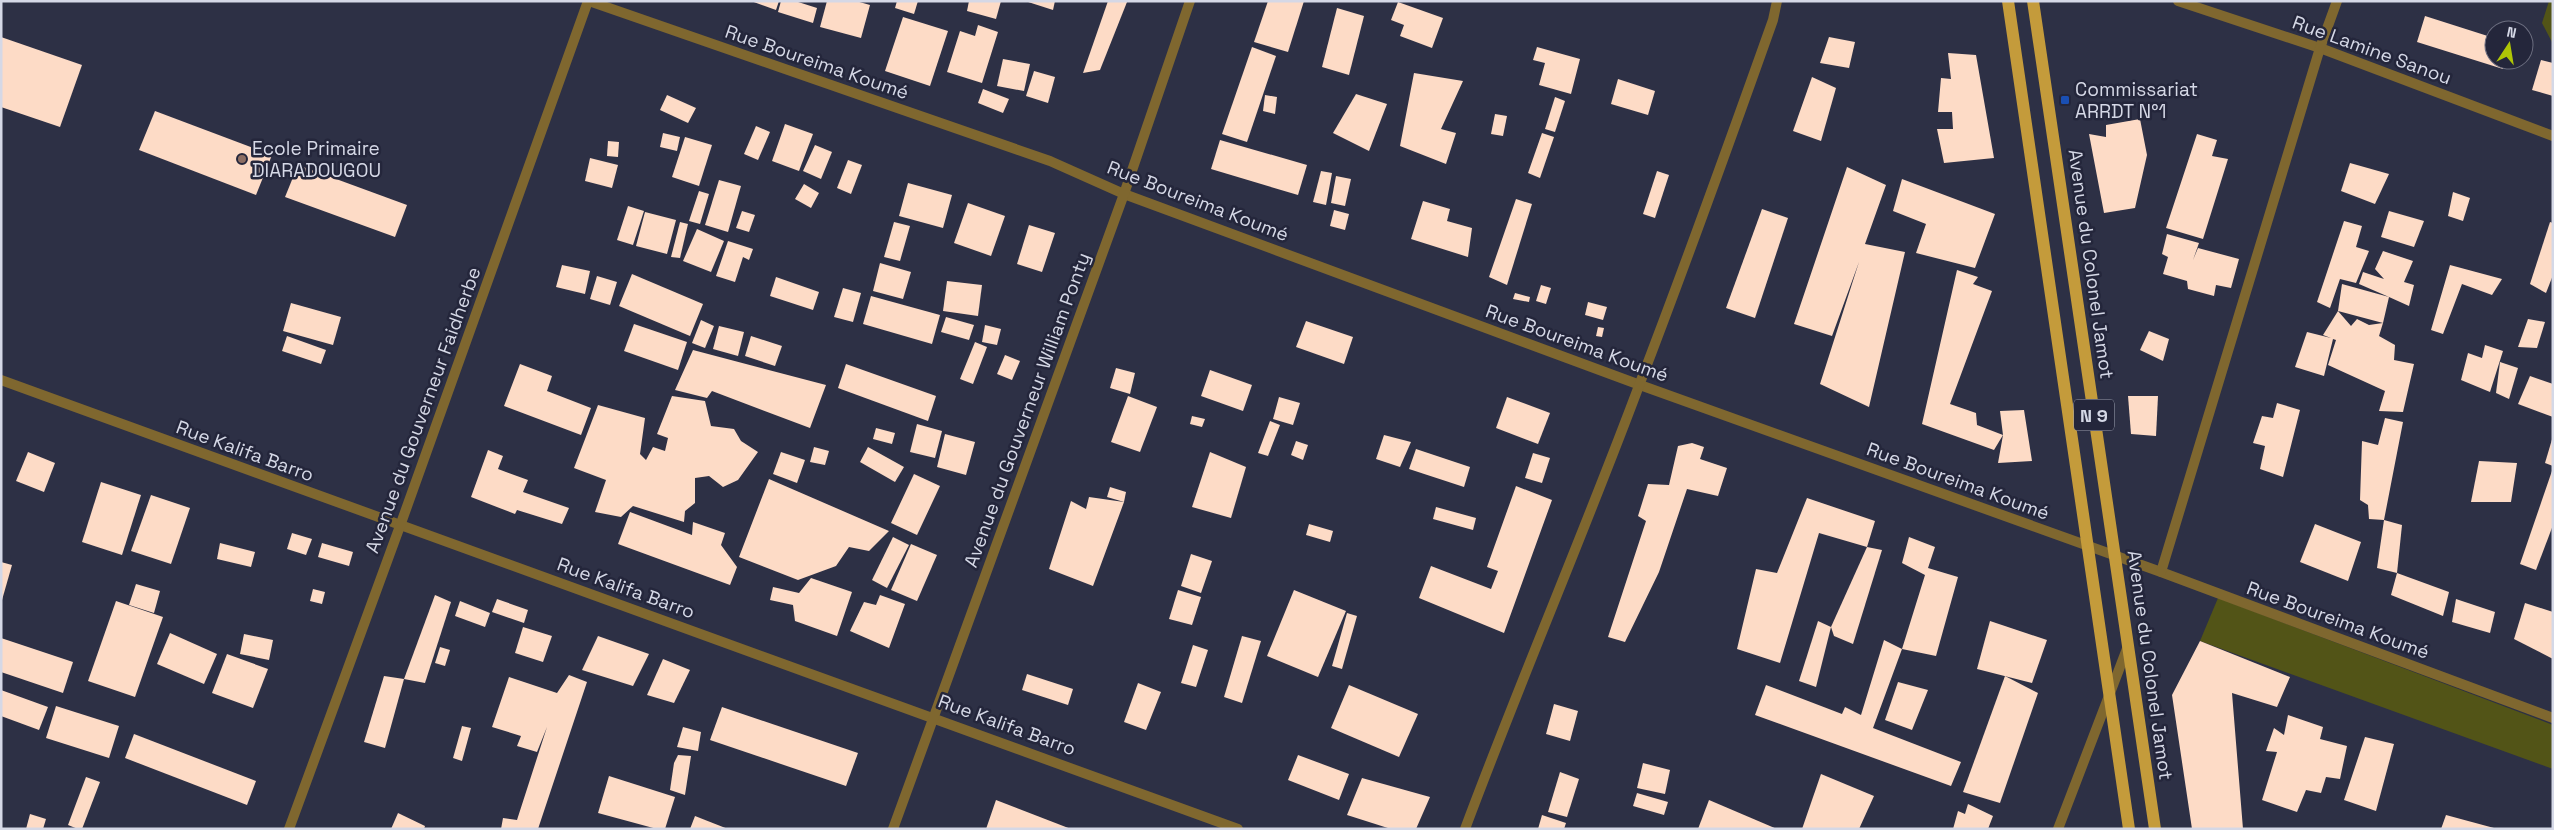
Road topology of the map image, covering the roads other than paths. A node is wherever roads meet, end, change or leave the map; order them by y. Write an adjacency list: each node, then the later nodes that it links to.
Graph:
1 (589, 1): 10 (street, Rue Boureima Koumé); 13 (street, Avenue du Gouverneur Faidherbe)
2 (1190, 1): 10 (street, Avenue du Gouverneur William Ponty)
3 (1777, 1): 12 (street)
4 (2008, 1): 14 (main road, N 9)
5 (2033, 1): 15 (main road, Avenue du Colonel Jamot / N 9)
6 (2178, 1): 8 (street, Rue Lamine Sanou)
7 (2337, 1): 8 (street)
8 (2320, 48): 9 (street, Rue Lamine Sanou); 16 (street)
9 (2553, 136)
10 (1124, 194): 12 (street, Rue Boureima Koumé); 19 (street, Avenue du Gouverneur William Ponty)
11 (1, 380): 13 (street, Rue Kalifa Barro)
12 (1640, 385): 14 (street, Rue Boureima Koumé); 24 (street)
13 (400, 526): 19 (street, Rue Kalifa Barro); 21 (street, Avenue du Gouverneur Faidherbe)
14 (2089, 547): 15 (street, Rue Boureima Koumé); 18 (main road, N 9)
15 (2115, 557): 16 (street, Rue Boureima Koumé); 17 (main road, Avenue du Colonel Jamot / N 9)
16 (2161, 572): 20 (street, Rue Boureima Koumé)
17 (2128, 646): 18 (street); 27 (main road, Avenue du Colonel Jamot / N 9)
18 (2110, 694): 25 (street); 26 (main road, N 9)
19 (933, 717): 22 (street, Avenue du Gouverneur William Ponty); 23 (street, Rue Kalifa Barro)
20 (2553, 718)
21 (289, 829)
22 (893, 829)
23 (1238, 829)
24 (1465, 829)
25 (2058, 829)
26 (2130, 829)
27 (2155, 829)

